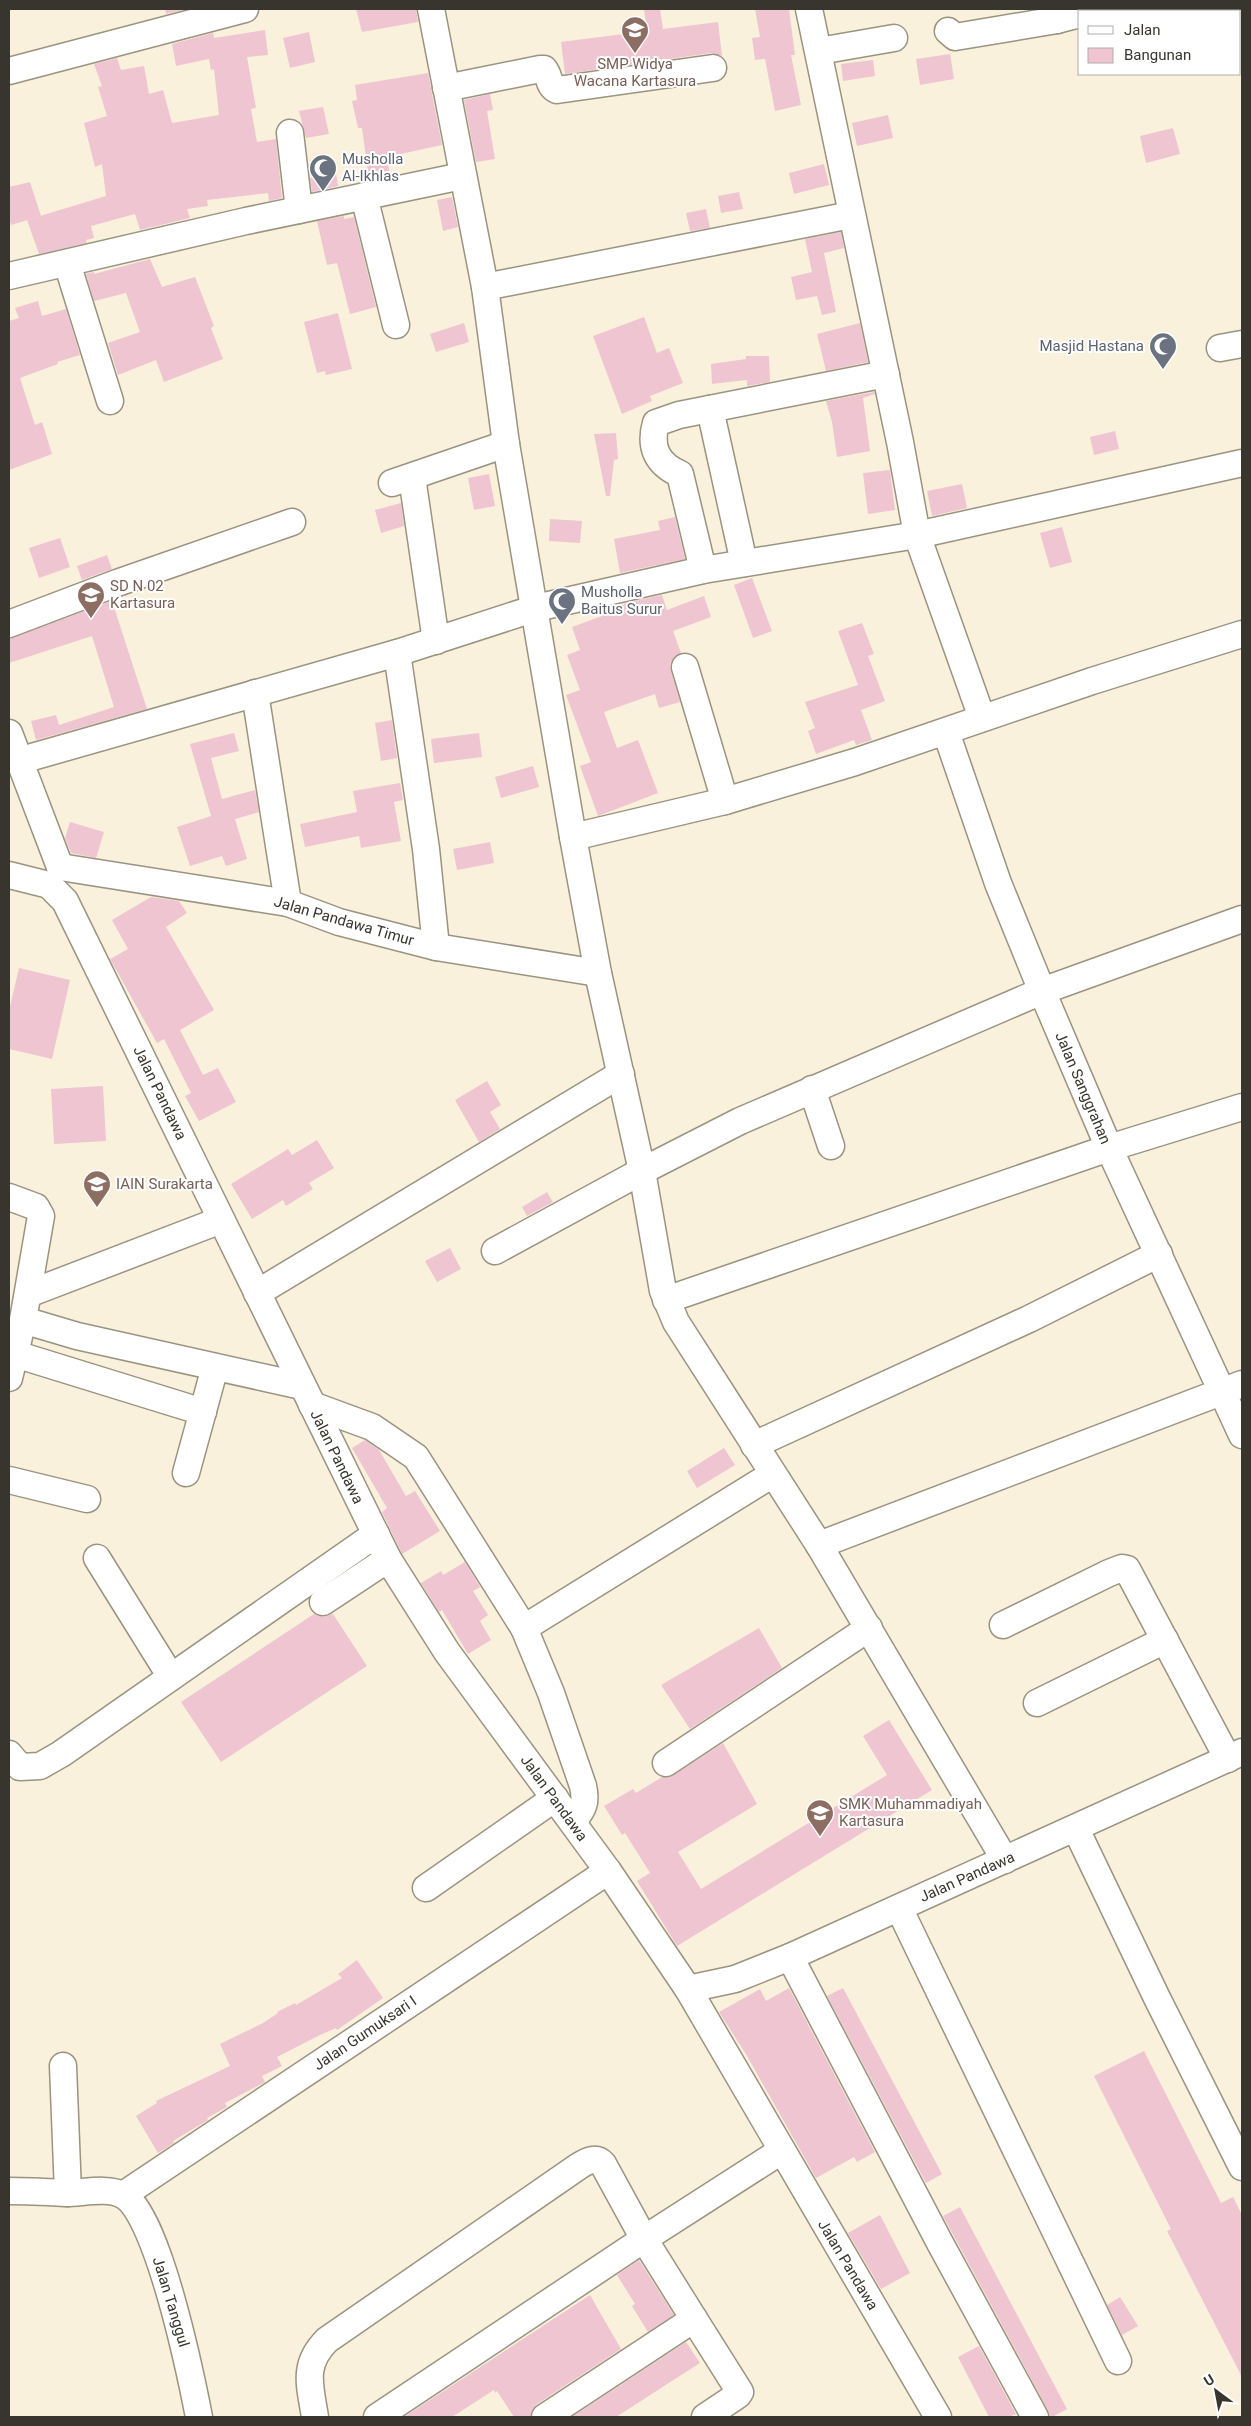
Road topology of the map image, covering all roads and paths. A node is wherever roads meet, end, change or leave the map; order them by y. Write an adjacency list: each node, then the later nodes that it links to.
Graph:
1 (244, 9): 9 (street)
2 (431, 9): 10 (street)
3 (809, 9): 7 (street)
4 (1064, 14): 5 (street)
5 (948, 31)
6 (894, 38): 7 (street)
7 (819, 51): 15 (street)
8 (713, 68): 10 (street)
9 (9, 71)
10 (446, 88): 12 (street)
11 (290, 133): 14 (street)
12 (462, 176): 13 (street); 18 (street)
13 (364, 196): 14 (street); 19 (street)
14 (299, 210): 16 (street)
15 (851, 215): 18 (street); 20 (street)
16 (67, 263): 17 (street); 21 (street)
17 (9, 276)
18 (484, 287): 23 (street)
19 (396, 325)
20 (886, 374): 22 (street); 26 (street)
21 (110, 401)
22 (710, 409): 27 (street); 28 (street)
23 (506, 444): 29 (street); 32 (street)
24 (1242, 463): 26 (street)
25 (292, 522): 30 (street)
26 (917, 535): 27 (street); 36 (street)
27 (744, 563): 28 (street)
28 (703, 570): 29 (street)
29 (536, 608): 32 (street); 41 (street)
30 (9, 624)
31 (1242, 634): 36 (street)
32 (436, 641): 33 (street)
33 (397, 653): 35 (street); 46 (street)
34 (685, 667): 40 (street)
35 (255, 694): 39 (street); 44 (street)
36 (982, 718): 37 (street)
37 (946, 732): 40 (street); 48 (street, Jalan Sanggrahan)
38 (9, 733): 39 (street, Jalan Pandawa)
39 (18, 761): 43 (street, Jalan Pandawa)
40 (725, 800): 41 (street)
41 (573, 837): 47 (street)
42 (9, 875): 43 (street)
43 (56, 877): 44 (street, Jalan Pandawa Timur); 56 (street, Jalan Pandawa)
44 (288, 903): 46 (street, Jalan Pandawa Timur)
45 (1242, 919): 48 (street)
46 (436, 947): 47 (street, Jalan Pandawa Timur)
47 (598, 973): 49 (street)
48 (1042, 991): 50 (street); 53 (street, Jalan Sanggrahan)
49 (621, 1074): 54 (street); 59 (street)
50 (812, 1090): 52 (street); 54 (street)
51 (1242, 1107): 53 (street)
52 (831, 1146)
53 (1109, 1148): 58 (street, Jalan Sanggrahan); 61 (street)
54 (642, 1170): 57 (street); 61 (street)
55 (9, 1197): 60 (street)
56 (221, 1220): 59 (street, Jalan Pandawa); 60 (street)
57 (494, 1251)
58 (1159, 1254): 65 (street, Jalan Sanggrahan); 69 (street)
59 (256, 1293): 66 (street, Jalan Pandawa)
60 (28, 1294): 62 (street)
61 (666, 1300): 69 (street)
62 (23, 1320): 63 (street); 64 (street)
63 (12, 1366): 67 (street)
64 (214, 1367): 66 (street); 67 (street)
65 (1233, 1388): 68 (street, Jalan Sanggrahan); 75 (street)
66 (307, 1396): 74 (street, Jalan Pandawa); 80 (street)
67 (203, 1412): 70 (street)
68 (1242, 1434)
69 (754, 1445): 71 (street)
70 (186, 1473)
71 (773, 1474): 75 (street); 80 (street)
72 (9, 1480): 73 (street)
73 (88, 1499)
74 (376, 1534): 77 (street, Jalan Pandawa); 83 (street)
75 (819, 1545): 81 (street)
76 (97, 1558): 83 (street)
77 (388, 1559): 78 (street); 88 (street, Jalan Pandawa)
78 (323, 1602)
79 (1003, 1625): 82 (street)
80 (524, 1628): 89 (street)
81 (869, 1628): 86 (street); 91 (street)
82 (1165, 1640): 84 (street); 85 (street)
83 (171, 1677): 87 (street)
84 (1037, 1703)
85 (1235, 1756): 90 (street, Jalan Pandawa)
86 (666, 1763)
87 (12, 1765)
88 (555, 1798): 89 (street, Jalan Pandawa); 93 (street)
89 (573, 1822): 92 (street, Jalan Pandawa)
90 (1076, 1829): 91 (street, Jalan Pandawa); 99 (street)
91 (1005, 1860): 94 (street, Jalan Pandawa)
92 (608, 1871): 96 (street, Jalan Pandawa); 102 (street, Jalan Gumuksari I)
93 (426, 1888)
94 (899, 1908): 95 (street, Jalan Pandawa); 105 (street)
95 (790, 1957): 96 (street, Jalan Pandawa); 112 (street)
96 (688, 1989): 98 (street, Jalan Pandawa)
97 (63, 2066): 101 (street)
98 (781, 2151): 103 (street); 106 (street, Jalan Pandawa)
99 (1242, 2167)
100 (9, 2191): 101 (street)
101 (68, 2193): 102 (street)
102 (123, 2195): 107 (street, Jalan Tanggul)
103 (644, 2239): 104 (street); 108 (street); 109 (street)
104 (694, 2320): 110 (street); 111 (street)
105 (1118, 2361)
106 (936, 2414)
107 (199, 2417)
108 (314, 2417)
109 (377, 2417)
110 (545, 2417)
111 (705, 2417)
112 (1036, 2417)

